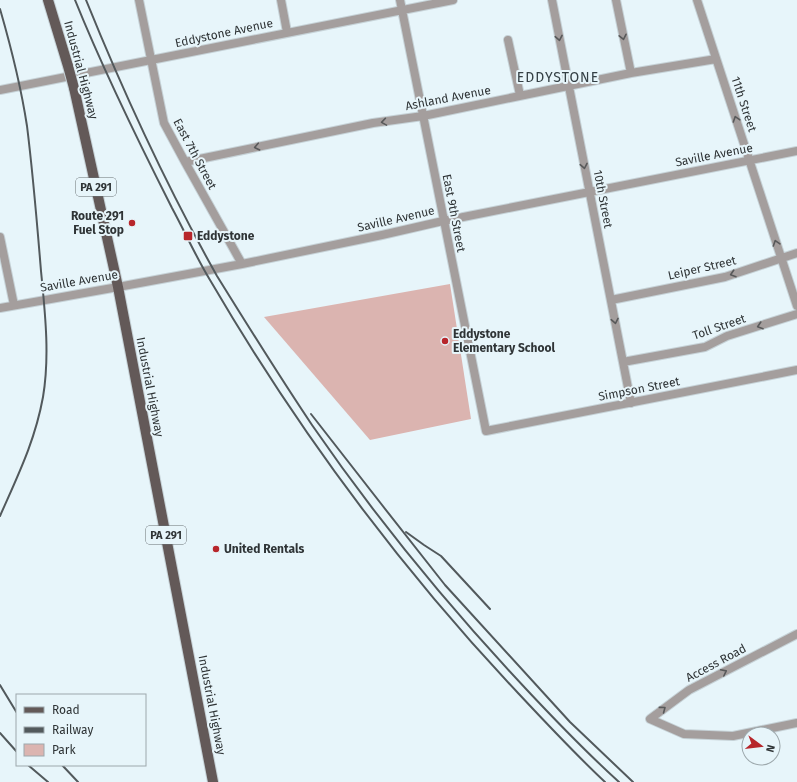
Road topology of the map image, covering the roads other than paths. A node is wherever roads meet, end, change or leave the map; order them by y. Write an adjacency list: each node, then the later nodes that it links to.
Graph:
1 (48, 0): 28 (main road, Industrial Highway / PA 291, bridge)
2 (139, 0): 13 (street, East 7th Street)
3 (281, 0): 10 (street)
4 (400, 0): 9 (street, East 9th Street)
5 (453, 0): 9 (street, Eddystone Avenue)
6 (552, 0): 15 (street, 10th Street, one-way to 15)
7 (616, 0): 14 (street, one-way to 14)
8 (697, 0): 12 (street, 11th Street)
9 (402, 11): 10 (street, Eddystone Avenue); 18 (street, East 9th Street)
10 (288, 32): 13 (street, Eddystone Avenue)
11 (508, 40): 17 (street)
12 (716, 59): 14 (street, Ashland Avenue); 20 (street, 11th Street, one-way to 12)
13 (152, 60): 16 (street, Eddystone Avenue); 21 (street, East 7th Street)
14 (631, 73): 15 (street, Ashland Avenue)
15 (568, 86): 17 (street, Ashland Avenue); 22 (street, 10th Street, one-way to 22)
16 (0, 90)
17 (520, 95): 18 (street, Ashland Avenue)
18 (423, 116): 21 (street, Ashland Avenue, one-way to 21); 23 (street, East 9th Street)
19 (797, 151): 20 (street, Saville Avenue)
20 (750, 160): 22 (street, Saville Avenue); 26 (street, 11th Street, one-way to 20)
21 (185, 162): 27 (street, East 7th Street)
22 (589, 192): 23 (street, Saville Avenue); 29 (street, 10th Street)
23 (443, 221): 27 (street, Saville Avenue); 37 (street, East 9th Street)
24 (0, 237): 30 (street)
25 (797, 253): 26 (street, Leiper Street)
26 (782, 258): 29 (street, Leiper Street, one-way to 29); 31 (street, 11th Street)
27 (242, 264): 28 (street, Saville Avenue)
28 (118, 287): 30 (street, Saville Avenue); 40 (main road, Industrial Highway / PA 291)
29 (611, 300): 34 (street, 10th Street, one-way to 34)
30 (14, 305): 32 (street, Saville Avenue)
31 (797, 306)
32 (0, 308)
33 (797, 314): 34 (street, Toll Street, one-way to 34)
34 (623, 362): 36 (street, 10th Street)
35 (797, 370): 36 (street, Simpson Street)
36 (631, 403): 37 (street, Simpson Street)
37 (486, 432)
38 (797, 634): 39 (street, Access Road, one-way to 38)
39 (797, 724)
40 (213, 782)

